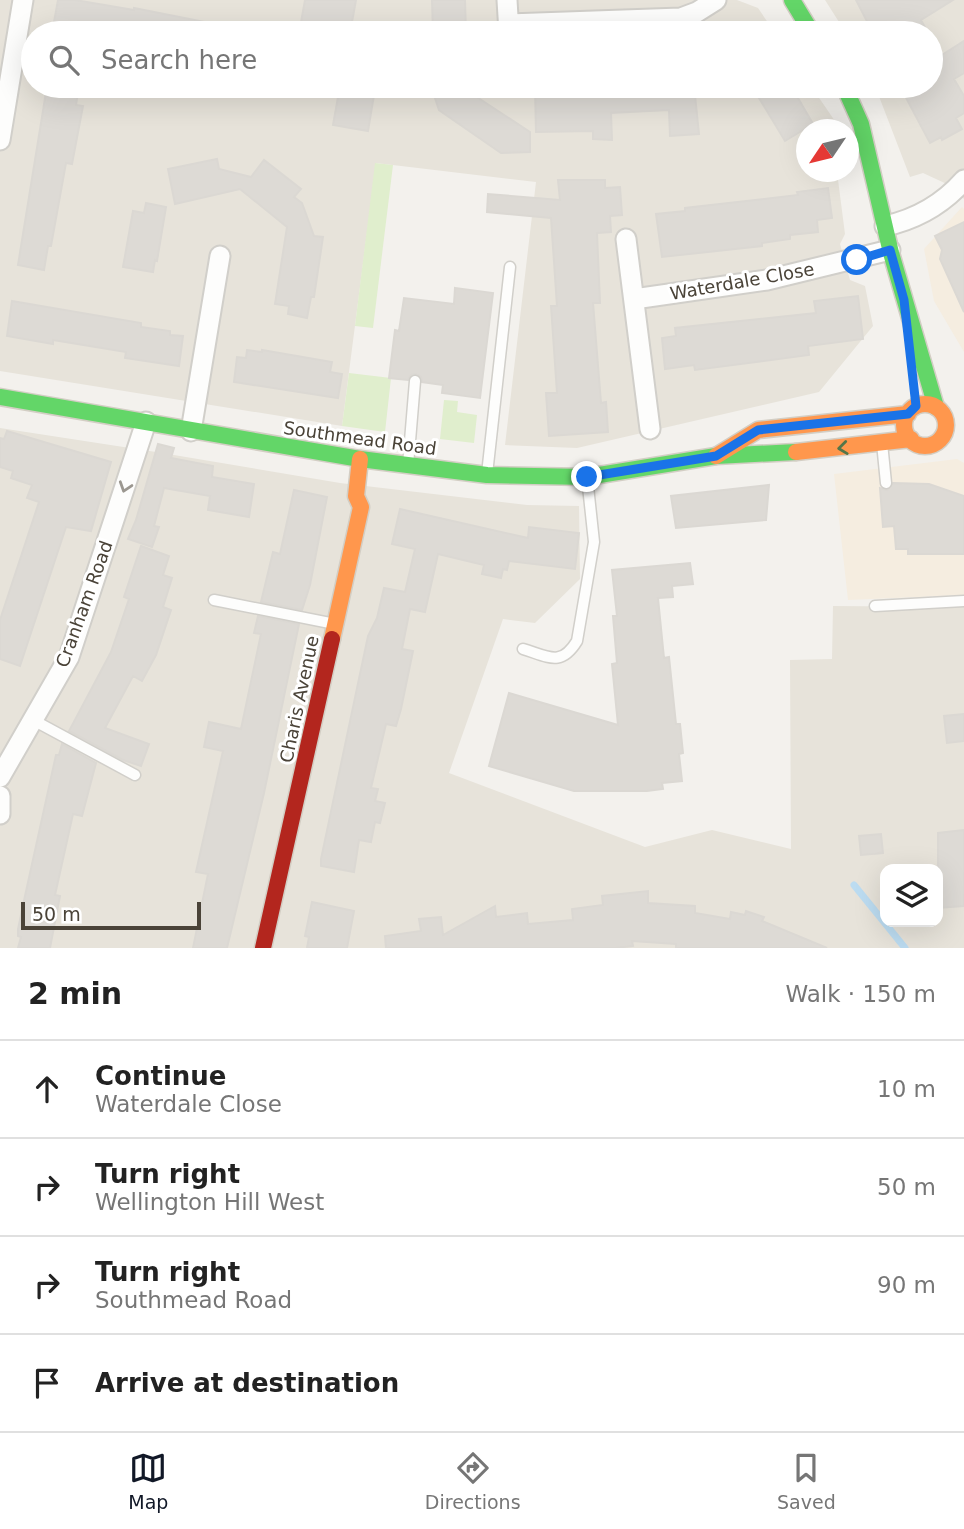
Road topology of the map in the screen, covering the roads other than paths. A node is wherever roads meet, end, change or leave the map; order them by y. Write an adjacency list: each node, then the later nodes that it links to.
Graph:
1 (23, 0): 9 (street)
2 (507, 0): 5 (street)
3 (716, 0): 6 (street)
4 (792, 0): 7 (main road)
5 (508, 21)
6 (634, 21)
7 (805, 21)
8 (850, 98): 11 (main road)
9 (0, 139)
10 (964, 180): 11 (street)
11 (886, 226): 13 (main road)
12 (626, 239): 16 (street)
13 (890, 250): 16 (street, Waterdale Close); 17 (main road)
14 (220, 256): 25 (street)
15 (510, 267): 31 (lane)
16 (634, 299): 24 (street)
17 (904, 300): 20 (main road); 21 (main road)
18 (415, 381): 30 (lane)
19 (0, 397): 23 (main road, Southmead Road)
20 (912, 410): 21 (main road, Southmead Road); 26 (main road); 28 (main road, Southmead Road)
21 (940, 411): 22 (main road, Southmead Road); 26 (main road, Southmead Road)
22 (964, 417)
23 (146, 422): 25 (main road, Southmead Road); 39 (street, Cranham Road, one-way to 39)
24 (650, 429)
25 (191, 431): 29 (main road, Southmead Road)
26 (911, 439): 27 (main road, Southmead Road)
27 (882, 442): 28 (main road, Southmead Road, one-way to 28); 33 (lane)
28 (716, 456): 32 (main road, Southmead Road)
29 (360, 459): 30 (main road, Southmead Road); 37 (main road, Charis Avenue)
30 (408, 465): 31 (main road, Southmead Road)
31 (487, 475): 32 (main road, Southmead Road)
32 (587, 477): 38 (lane)
33 (886, 483)
34 (214, 600): 37 (lane)
35 (964, 601): 36 (lane)
36 (875, 606)
37 (335, 624): 44 (main road, Charis Avenue)
38 (523, 649)
39 (33, 720): 40 (lane); 41 (street, Cranham Road)
40 (135, 775)
41 (0, 777)
42 (0, 796): 43 (street)
43 (0, 814)
44 (263, 948)

